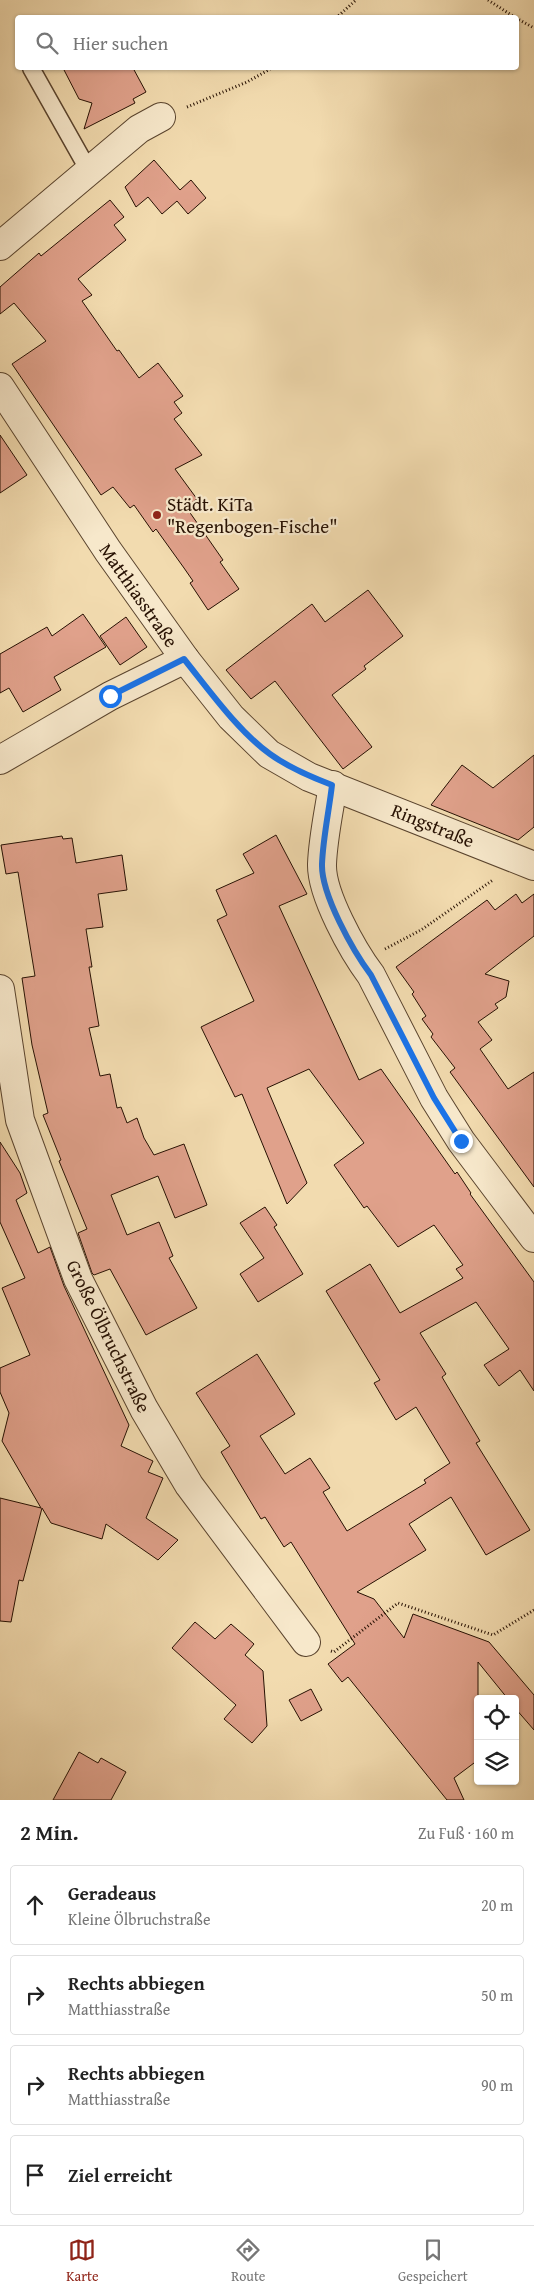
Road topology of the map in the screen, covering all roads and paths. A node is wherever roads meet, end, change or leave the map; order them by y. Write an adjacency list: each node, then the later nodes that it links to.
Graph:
1 (356, 0): 3 (path)
2 (488, 0): 4 (path)
3 (339, 15)
4 (511, 15)
5 (519, 20): 6 (path)
6 (534, 28)
7 (32, 70): 10 (lane)
8 (268, 70): 9 (path)
9 (161, 117): 10 (street)
10 (89, 171): 11 (street)
11 (0, 246)
12 (0, 387): 13 (street, Matthiasstraße)
13 (184, 659): 14 (street); 15 (street, Matthiasstraße)
14 (0, 760)
15 (332, 785): 16 (street, Ringstraße); 17 (street)
16 (527, 863): 17 (path)
17 (358, 958): 19 (street)
18 (0, 989): 21 (street, Große Ölbruchstraße)
19 (534, 1238)
20 (534, 1610): 21 (path)
21 (306, 1642)

